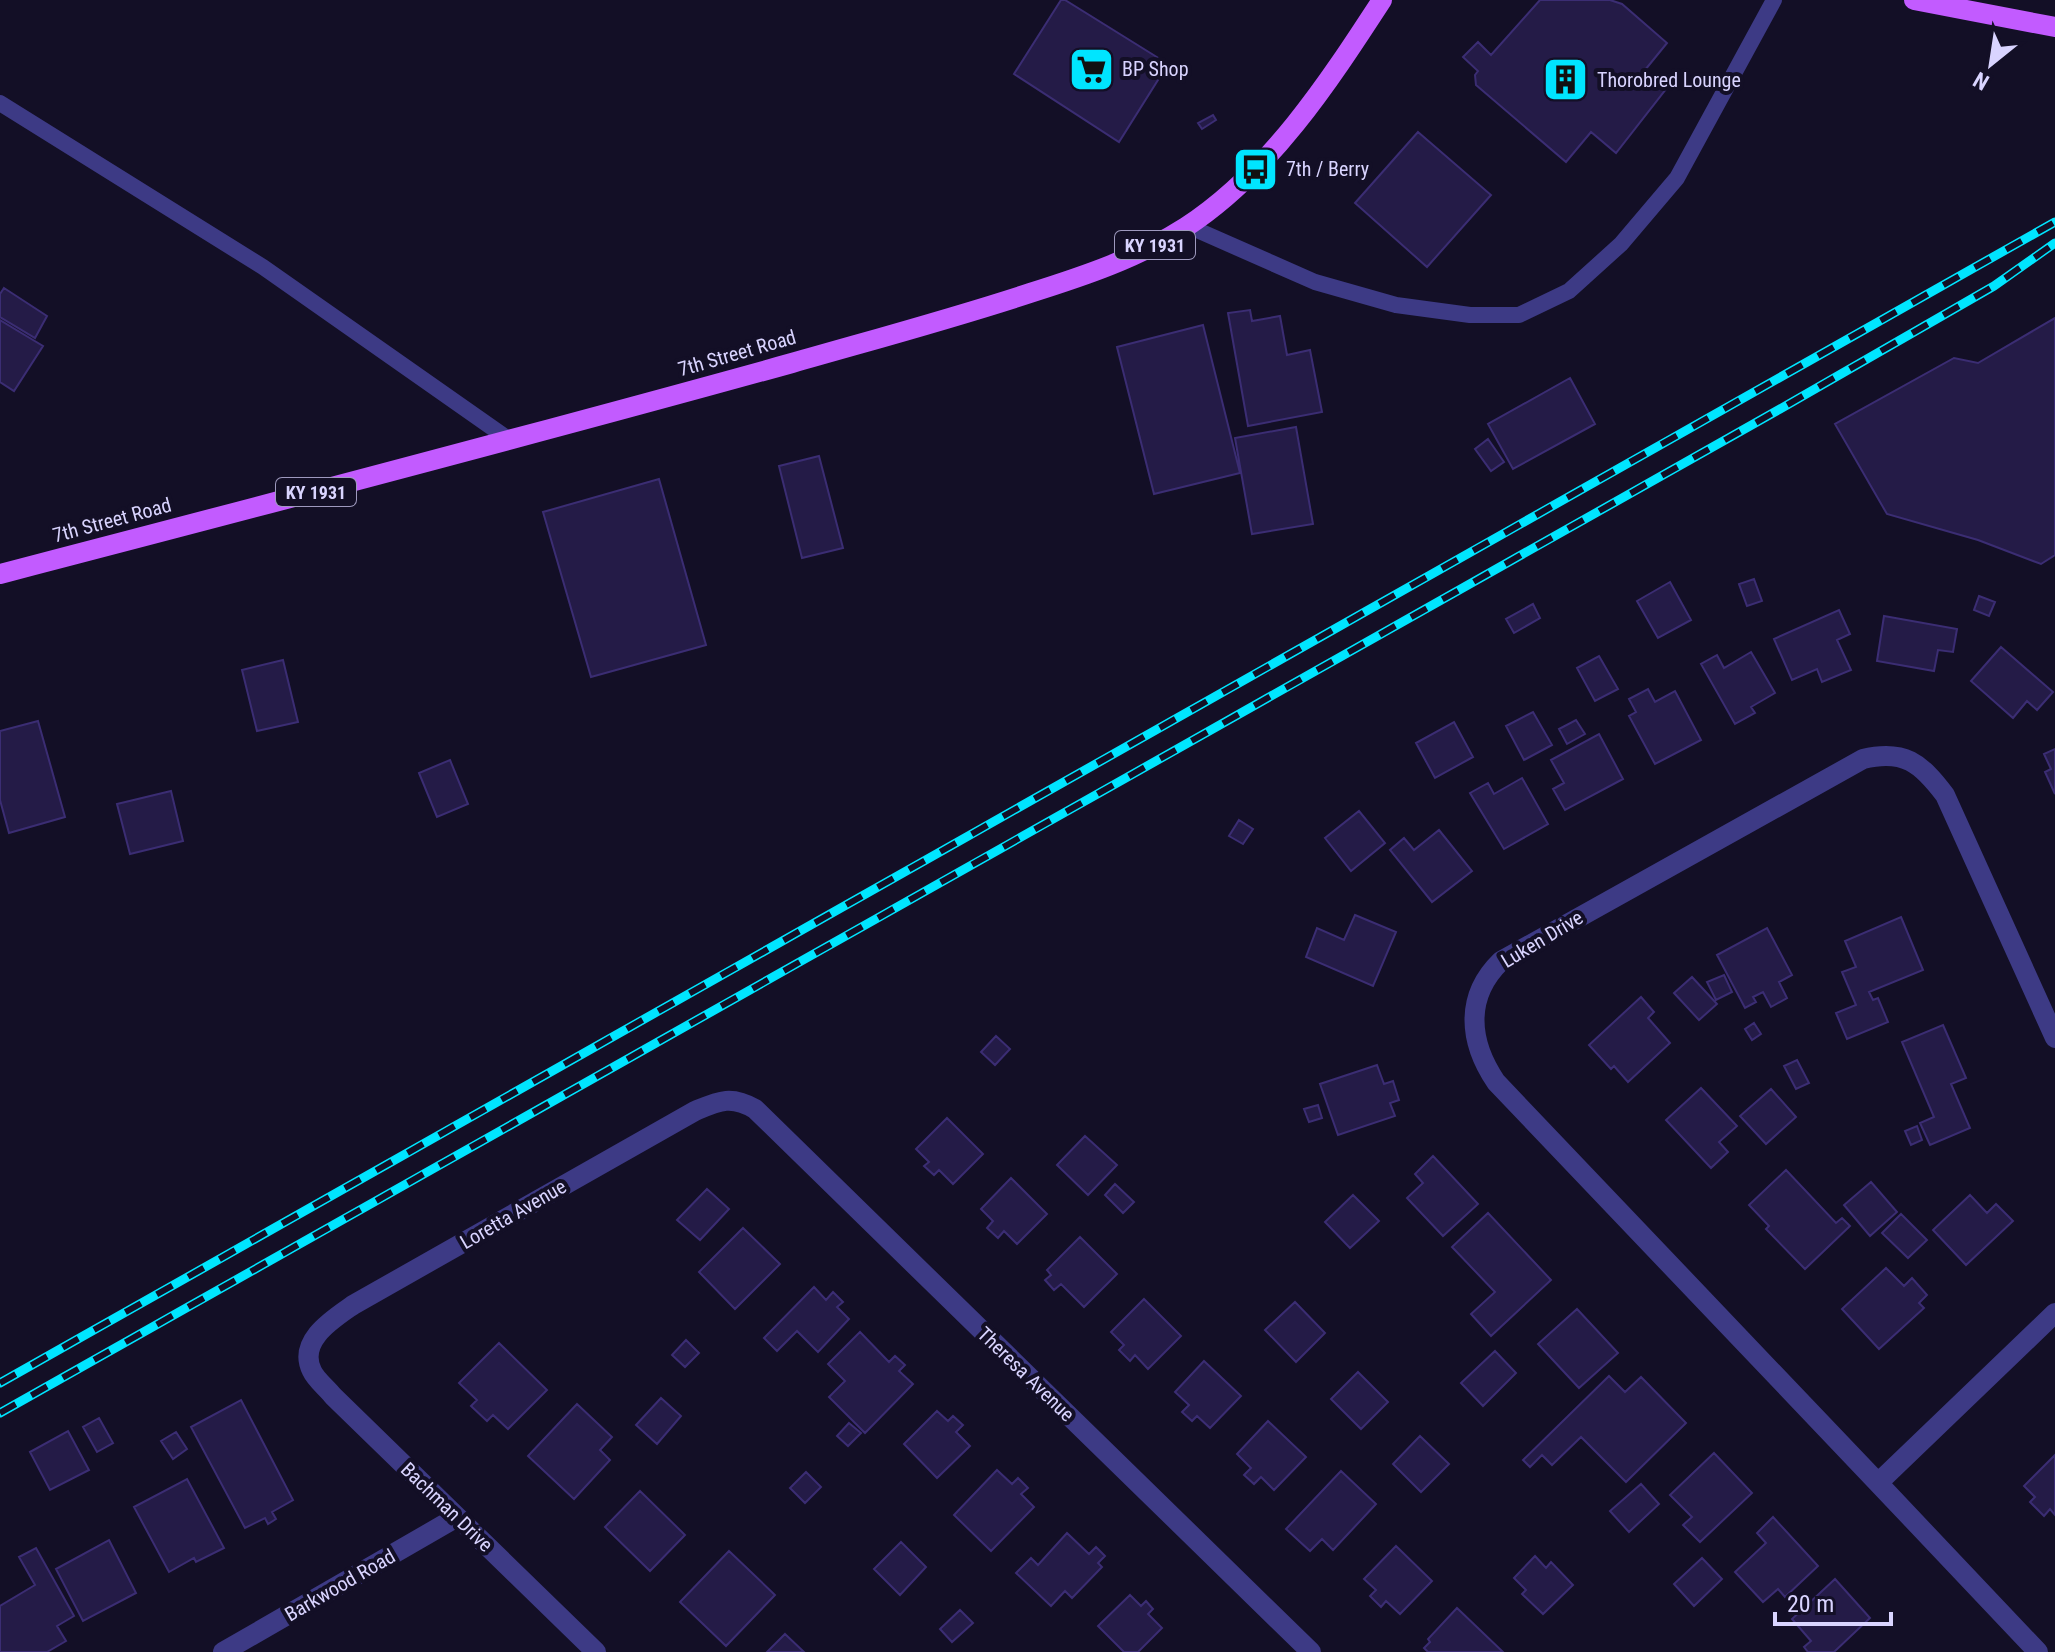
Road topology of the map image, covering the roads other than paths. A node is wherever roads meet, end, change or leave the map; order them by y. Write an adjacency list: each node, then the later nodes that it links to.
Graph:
1 (1382, 0): 6 (main road, 7th Street Road / KY 1931)
2 (1774, 0): 6 (lane)
3 (1914, 0): 4 (main road)
4 (2055, 27)
5 (0, 103): 7 (lane)
6 (1188, 226): 7 (main road, 7th Street Road / KY 1931)
7 (511, 441): 8 (main road, 7th Street Road / KY 1931)
8 (0, 574)
9 (2055, 1038): 13 (street, Luken Drive)
10 (739, 1099): 12 (street, Loretta Avenue); 17 (street, Theresa Avenue)
11 (2055, 1313): 13 (street)
12 (309, 1356): 14 (street, Bachman Drive)
13 (1878, 1483): 18 (street, Luken Drive)
14 (457, 1517): 15 (street, Barkwood Road); 16 (street, Bachman Drive)
15 (223, 1652)
16 (596, 1652)
17 (1311, 1652)
18 (2038, 1652)

